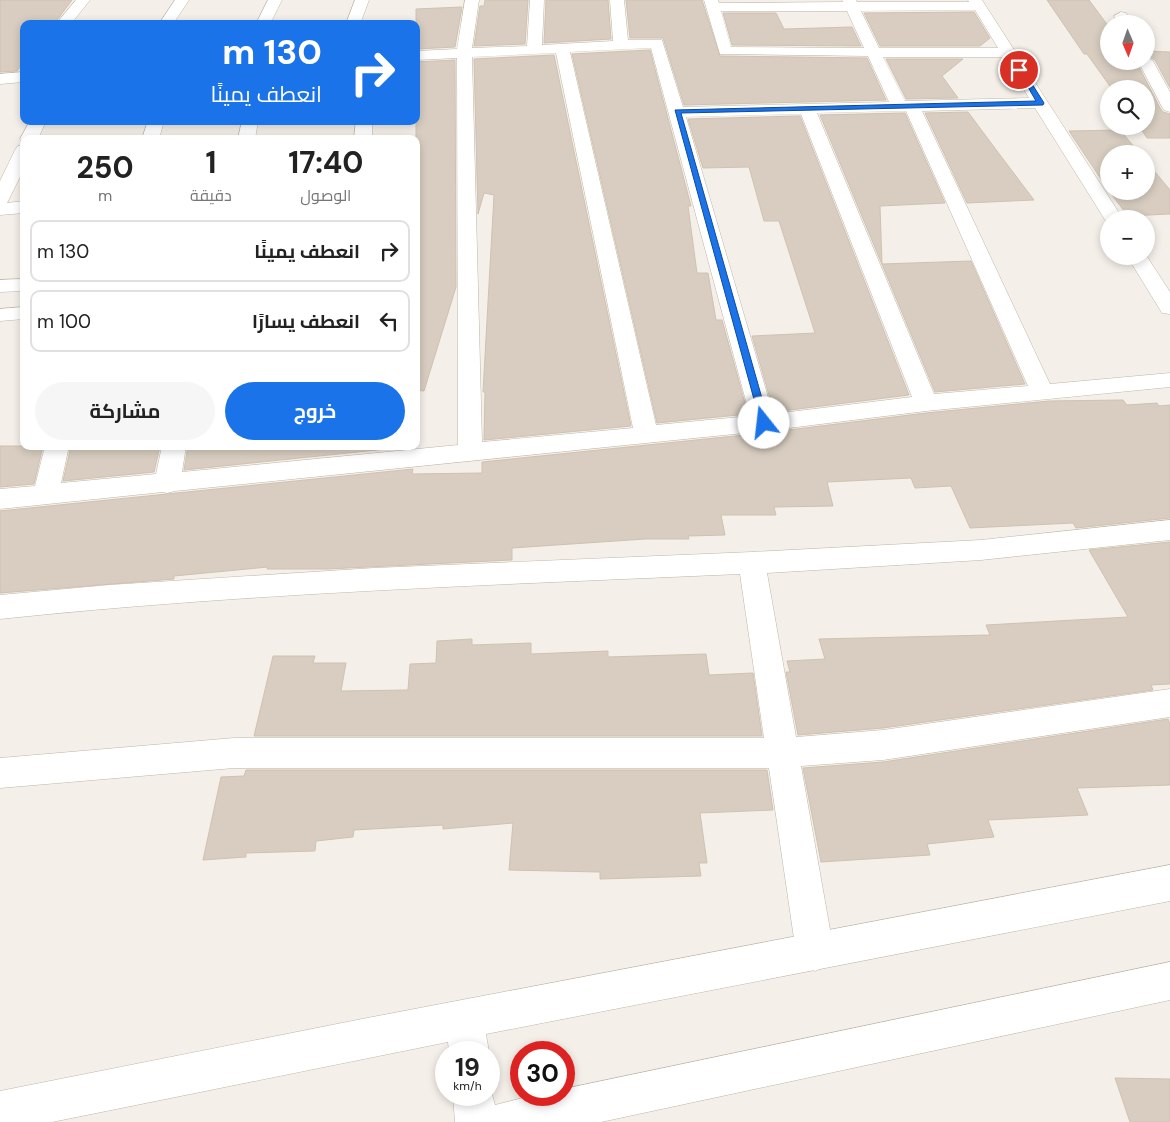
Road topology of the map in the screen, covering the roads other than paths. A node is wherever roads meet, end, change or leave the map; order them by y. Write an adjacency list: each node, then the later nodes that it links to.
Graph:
1 (83, 0): 11 (street)
2 (182, 0): 12 (street)
3 (275, 0): 13 (street)
4 (362, 0): 14 (street)
5 (472, 0): 20 (street)
6 (537, 0): 17 (street)
7 (617, 0): 15 (street)
8 (851, 3): 9 (street); 10 (street); 18 (street)
9 (977, 3): 19 (street)
10 (712, 4): 18 (street)
11 (66, 20)
12 (169, 20)
13 (265, 20)
14 (354, 20)
15 (621, 45): 16 (street); 29 (street)
16 (562, 48): 17 (street); 45 (street)
17 (534, 50): 20 (street)
18 (874, 52): 19 (street); 26 (street)
19 (1009, 53): 25 (street)
20 (464, 54): 21 (street); 48 (street)
21 (420, 56)
22 (1150, 70): 27 (street)
23 (20, 75): 24 (street)
24 (0, 79)
25 (1041, 103): 26 (street); 34 (street)
26 (906, 106): 28 (street); 42 (street)
27 (1170, 107)
28 (807, 108): 29 (street); 43 (street)
29 (677, 112): 44 (street)
30 (20, 158): 31 (street)
31 (0, 199)
32 (20, 207): 33 (street)
33 (0, 209)
34 (1108, 210)
35 (1143, 265): 38 (street)
36 (20, 285): 37 (street)
37 (0, 286)
38 (1170, 308)
39 (20, 313): 40 (street)
40 (0, 315)
41 (1170, 380): 42 (street)
42 (1043, 393): 43 (street)
43 (926, 403): 44 (street)
44 (764, 423): 45 (street)
45 (646, 434): 48 (street)
46 (56, 450): 51 (street)
47 (173, 450): 50 (street)
48 (470, 452): 49 (street)
49 (348, 455): 50 (street)
50 (167, 484): 51 (street)
51 (46, 494): 52 (street)
52 (0, 499)
53 (1170, 530): 54 (street)
54 (752, 563): 55 (street); 57 (street)
55 (0, 607)
56 (1170, 703): 57 (street)
57 (782, 753): 58 (street); 60 (street)
58 (0, 773)
59 (1170, 883): 60 (street)
60 (814, 952): 62 (street)
61 (1170, 981): 64 (street)
62 (467, 1036): 65 (street)
63 (474, 1106): 66 (street)
64 (602, 1111): 67 (street)
65 (0, 1112)
66 (476, 1122)
67 (504, 1122)

